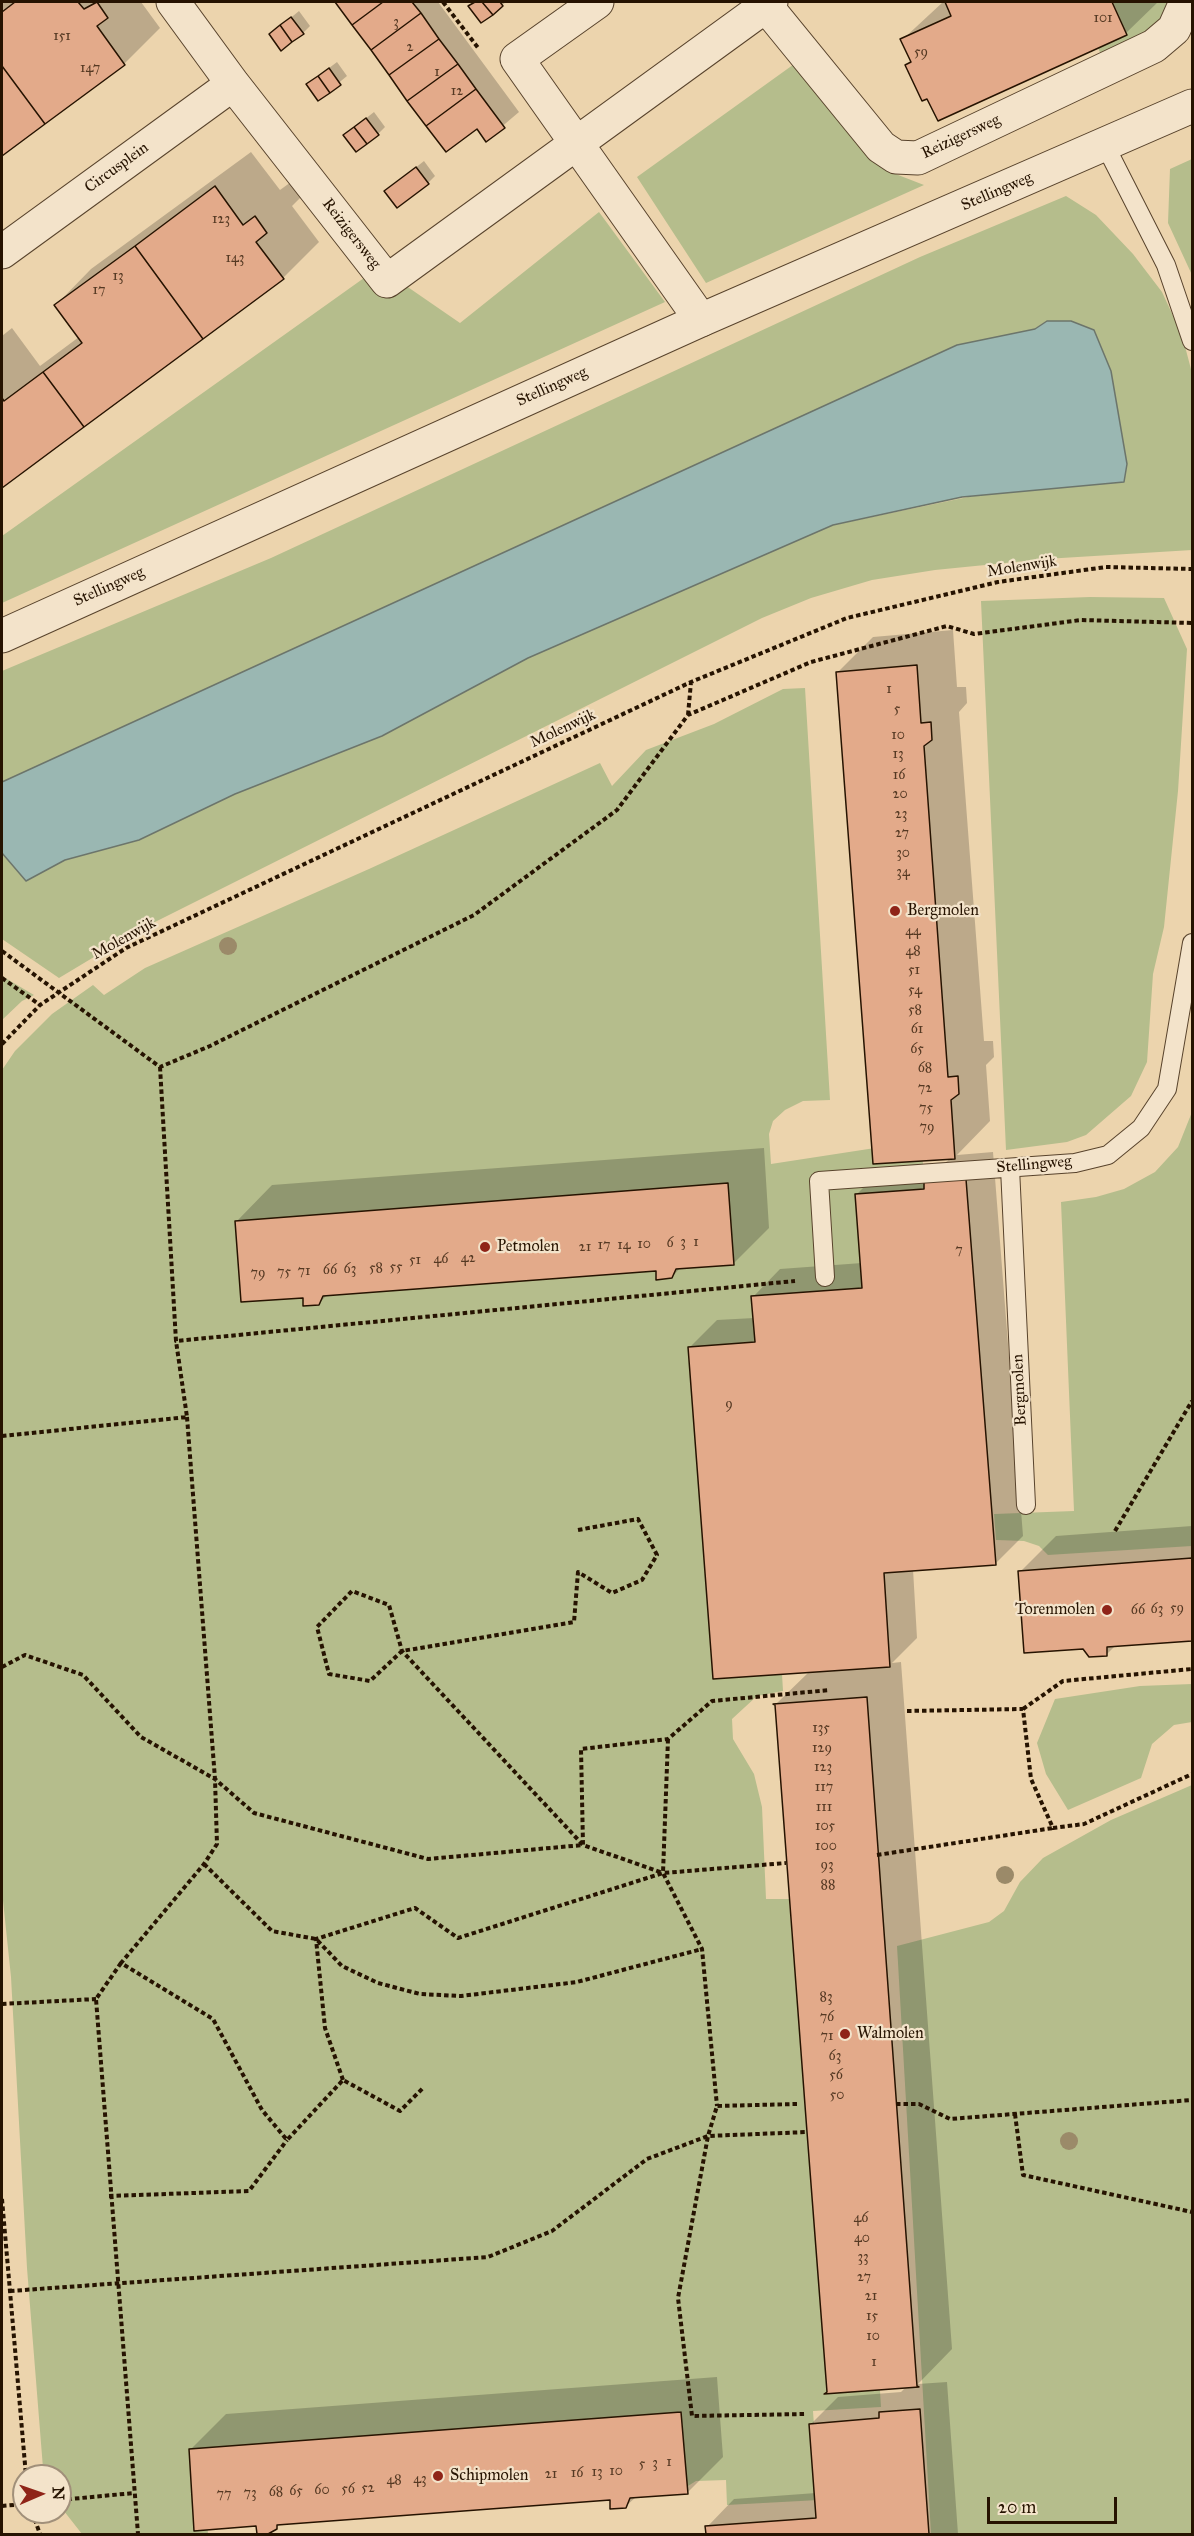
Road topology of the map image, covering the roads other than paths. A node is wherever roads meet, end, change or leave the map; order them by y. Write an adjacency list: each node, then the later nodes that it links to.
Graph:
1 (173, 2): 5 (street, Reizigersweg)
2 (597, 2): 7 (street)
3 (1185, 2): 4 (street, Reizigersweg)
4 (769, 4): 7 (street, Reizigersweg)
5 (233, 84): 7 (street, Reizigersweg); 9 (street, Circusplein)
6 (1192, 106): 8 (street, Stellingweg)
7 (577, 145): 10 (street)
8 (1105, 145): 10 (street, Stellingweg); 11 (lane)
9 (2, 252)
10 (701, 320): 12 (street, Stellingweg)
11 (1192, 341)
12 (2, 636)
13 (1192, 943): 14 (lane, Stellingweg)
14 (1010, 1168): 15 (lane, Stellingweg); 16 (lane, Bergmolen)
15 (825, 1278)
16 (1026, 1505)

